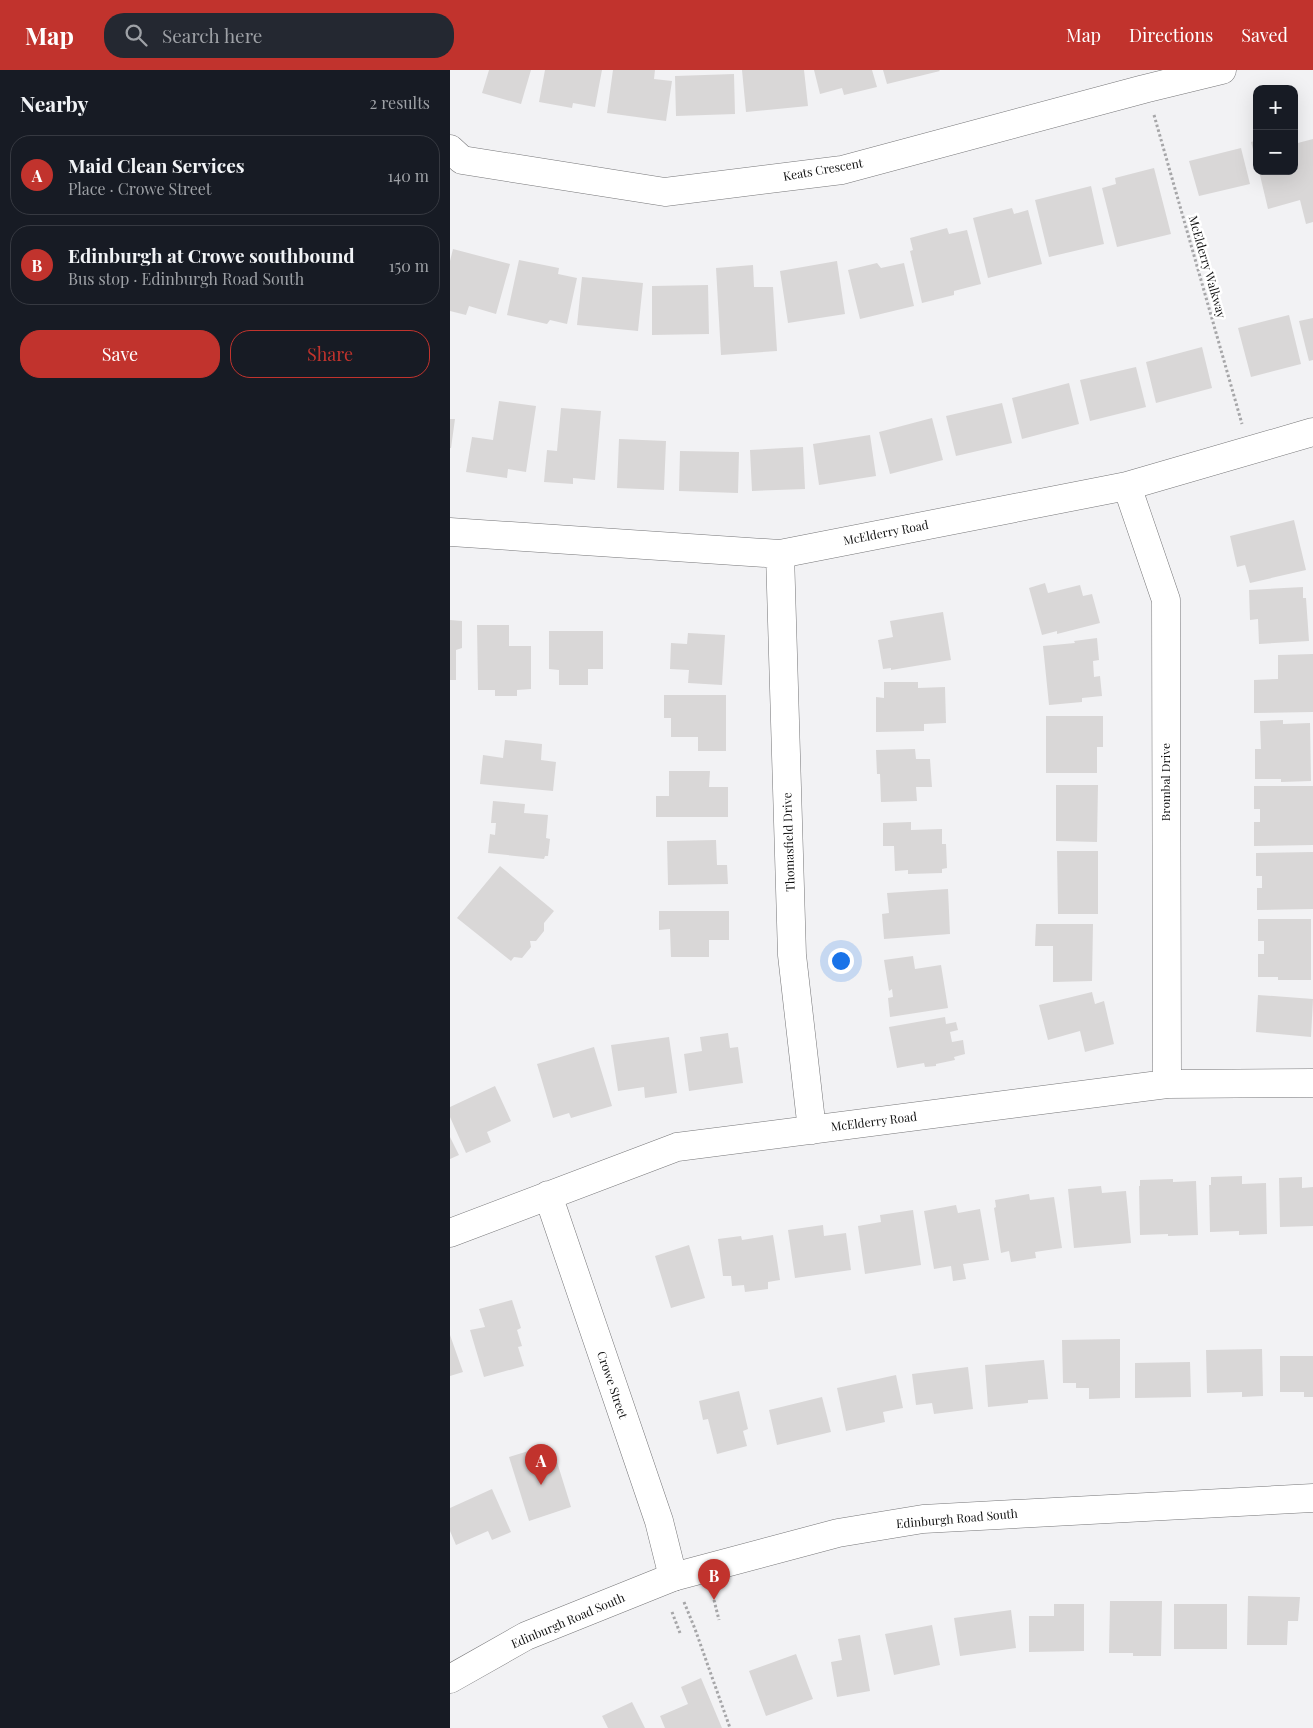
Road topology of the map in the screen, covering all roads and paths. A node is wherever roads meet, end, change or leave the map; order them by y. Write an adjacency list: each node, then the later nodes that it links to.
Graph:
1 (1222, 70): 2 (street, Keats Crescent)
2 (1144, 89): 3 (street, Keats Crescent); 5 (path, McElderry Walkway)
3 (450, 149)
4 (1313, 432): 5 (street, McElderry Road)
5 (1250, 451): 6 (street, McElderry Road)
6 (1127, 486): 8 (street, McElderry Road); 10 (street, Brombal Drive)
7 (450, 532): 8 (street, McElderry Road)
8 (780, 554): 11 (street, Thomasfield Drive)
9 (1313, 1082): 10 (street, McElderry Road)
10 (1167, 1084): 11 (street, McElderry Road)
11 (812, 1130): 12 (street, McElderry Road)
12 (548, 1194): 13 (street, McElderry Road); 15 (street, Crowe Street)
13 (450, 1233)
14 (1313, 1498): 15 (street, Edinburgh Road South)
15 (673, 1577): 20 (street, Edinburgh Road South); 21 (path)
16 (714, 1600): 18 (path)
17 (672, 1612): 19 (path)
18 (719, 1620)
19 (680, 1633)
20 (450, 1678)
21 (730, 1728)

